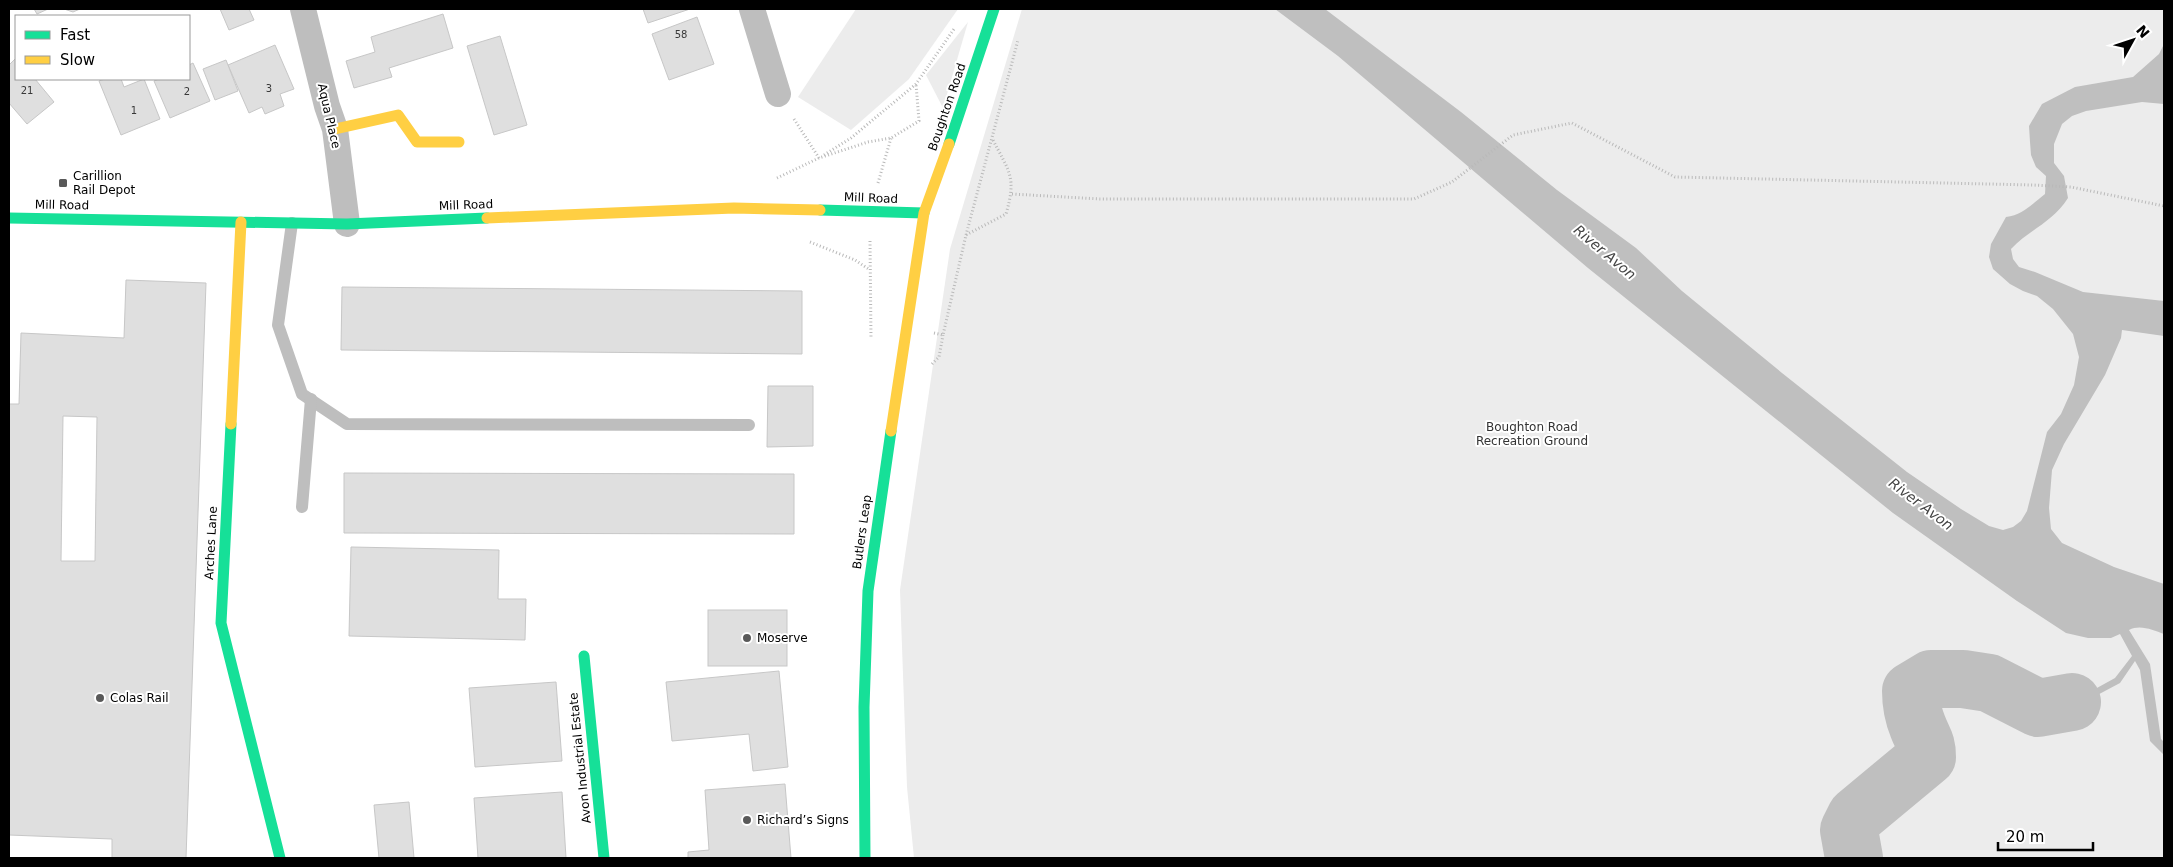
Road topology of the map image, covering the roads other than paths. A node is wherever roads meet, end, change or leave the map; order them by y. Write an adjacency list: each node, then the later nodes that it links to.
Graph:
1 (303, 9): 5 (street, Aqua Place)
2 (752, 9): 4 (street)
3 (994, 9): 7 (street, Boughton Road)
4 (778, 94)
5 (335, 128): 6 (street); 11 (street, Aqua Place)
6 (459, 142)
7 (924, 213): 11 (street, Mill Road); 18 (street, Butlers Leap)
8 (9, 218): 9 (street, Mill Road)
9 (240, 222): 10 (street, Mill Road); 16 (street, Arches Lane)
10 (292, 223): 11 (street, Mill Road); 12 (lane)
11 (347, 224)
12 (311, 400): 13 (lane); 14 (lane)
13 (749, 425)
14 (302, 506)
15 (584, 656): 17 (street, Avon Industrial Estate)
16 (280, 858)
17 (604, 858)
18 (865, 858)

